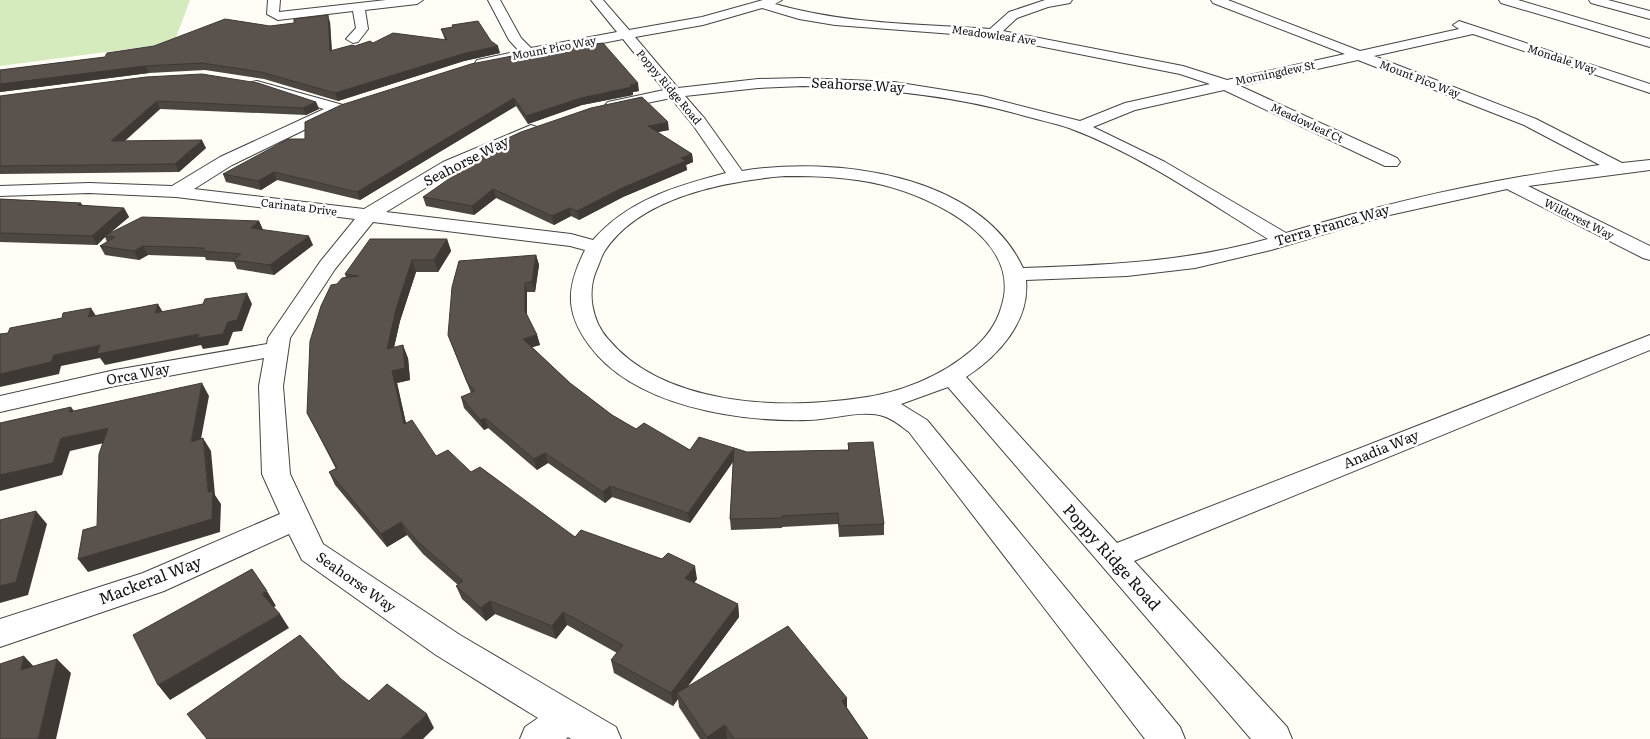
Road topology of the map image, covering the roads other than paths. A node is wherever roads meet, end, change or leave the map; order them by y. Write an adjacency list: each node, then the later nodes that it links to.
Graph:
1 (274, 0): 11 (street)
2 (417, 0): 11 (street)
3 (494, 0): 19 (street)
4 (597, 0): 16 (street, Poppy Ridge Road)
5 (776, 0): 10 (street, Mount Pico Way)
6 (1066, 0): 15 (street)
7 (1217, 0): 20 (street, Mount Pico Way)
8 (1505, 0): 18 (street)
9 (1595, 0): 12 (street)
10 (762, 4): 15 (street, Meadowleaf Ave); 16 (street, Mount Pico Way)
11 (358, 7): 17 (street)
12 (1650, 15)
13 (1453, 23): 14 (street, Mondale Way)
14 (1474, 30): 20 (street, Morningdew St); 24 (street, Mondale Way)
15 (993, 33): 23 (street, Meadowleaf Ave)
16 (625, 34): 19 (street, Mount Pico Way); 25 (street, Poppy Ridge Road)
17 (353, 39)
18 (1650, 43)
19 (528, 53): 21 (street, Mount Pico Way)
20 (1358, 55): 23 (street, Morningdew St); 33 (street, Mount Pico Way)
21 (468, 66)
22 (244, 82): 27 (street)
23 (1224, 84): 30 (street, Morningdew St); 31 (street, Meadowleaf Ct)
24 (1650, 88)
25 (674, 92): 28 (street, Seahorse Way); 30 (street, Seahorse Way); 34 (street, Poppy Ridge Road)
26 (356, 102): 27 (street)
27 (338, 108): 37 (street)
28 (588, 110)
29 (552, 123): 38 (street, Seahorse Way)
30 (1080, 127): 39 (street, Seahorse Way)
31 (1391, 162)
32 (1650, 165): 33 (street, Terra Franca Way)
33 (1619, 168): 35 (street, Terra Franca Way)
34 (737, 176): 40 (street); 42 (street)
35 (1508, 183): 39 (street, Terra Franca Way); 41 (street, Wildcrest Way)
36 (0, 191): 37 (street, Carinata Drive)
37 (176, 192): 38 (street, Carinata Drive)
38 (368, 215): 40 (street, Carinata Drive); 44 (street, Seahorse Way)
39 (1282, 239): 42 (street, Terra Franca Way)
40 (597, 247): 47 (street)
41 (1650, 254)
42 (1014, 274): 45 (street)
43 (1650, 342): 49 (street, Anadia Way)
44 (277, 349): 46 (street, Orca Way); 48 (street, Seahorse Way)
45 (950, 375): 47 (street); 49 (street, Poppy Ridge Road)
46 (0, 404)
47 (864, 406): 54 (street)
48 (296, 519): 50 (street, Mackeral Way); 51 (street, Seahorse Way)
49 (1112, 557): 55 (street, Poppy Ridge Road)
50 (0, 633)
51 (567, 717): 52 (street); 53 (street, Seahorse Way)
52 (538, 739)
53 (603, 739)
54 (1167, 739)
55 (1274, 739)

